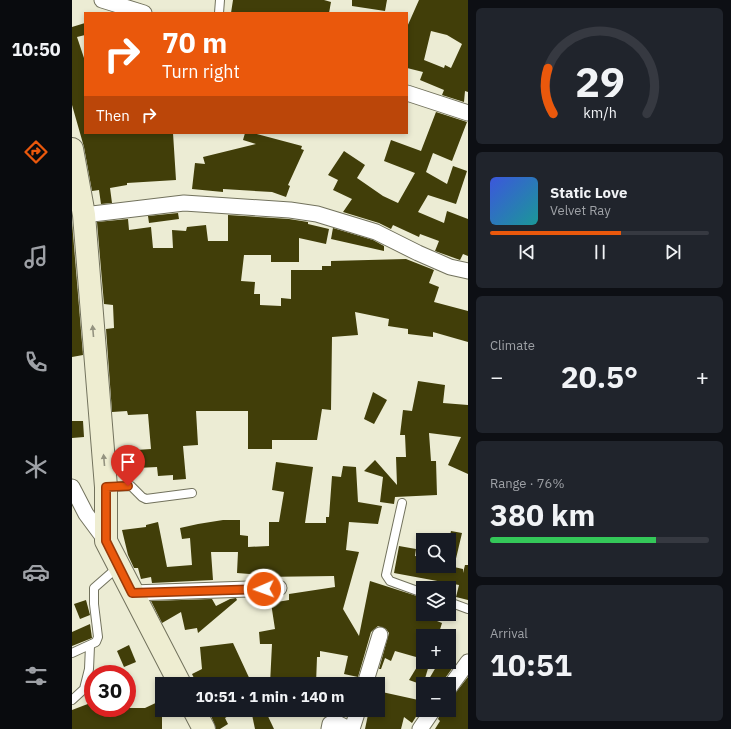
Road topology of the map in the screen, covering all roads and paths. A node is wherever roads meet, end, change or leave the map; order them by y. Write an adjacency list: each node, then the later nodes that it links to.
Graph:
1 (102, 0): 3 (street)
2 (220, 0): 4 (lane)
3 (141, 12)
4 (219, 12)
5 (408, 93): 6 (street)
6 (468, 114)
7 (72, 149): 8 (street)
8 (84, 215): 9 (street); 11 (street, one-way to 8)
9 (468, 271)
10 (72, 487): 14 (street)
11 (106, 487): 12 (lane); 14 (street)
12 (192, 493)
13 (402, 503): 17 (lane)
14 (106, 541): 15 (street)
15 (118, 566): 18 (street); 22 (lane)
16 (279, 588): 18 (street)
17 (416, 590)
18 (132, 593): 25 (street)
19 (456, 604): 20 (lane)
20 (468, 608)
21 (380, 635): 26 (street)
22 (90, 646): 23 (lane); 28 (lane)
23 (72, 654)
24 (468, 662): 27 (street)
25 (176, 677)
26 (367, 677)
27 (456, 678)
28 (72, 700)
29 (198, 717): 32 (street)
30 (355, 717): 34 (street)
31 (428, 717): 35 (street)
32 (204, 729)
33 (329, 729): 34 (street)
34 (351, 729)
35 (420, 729)

